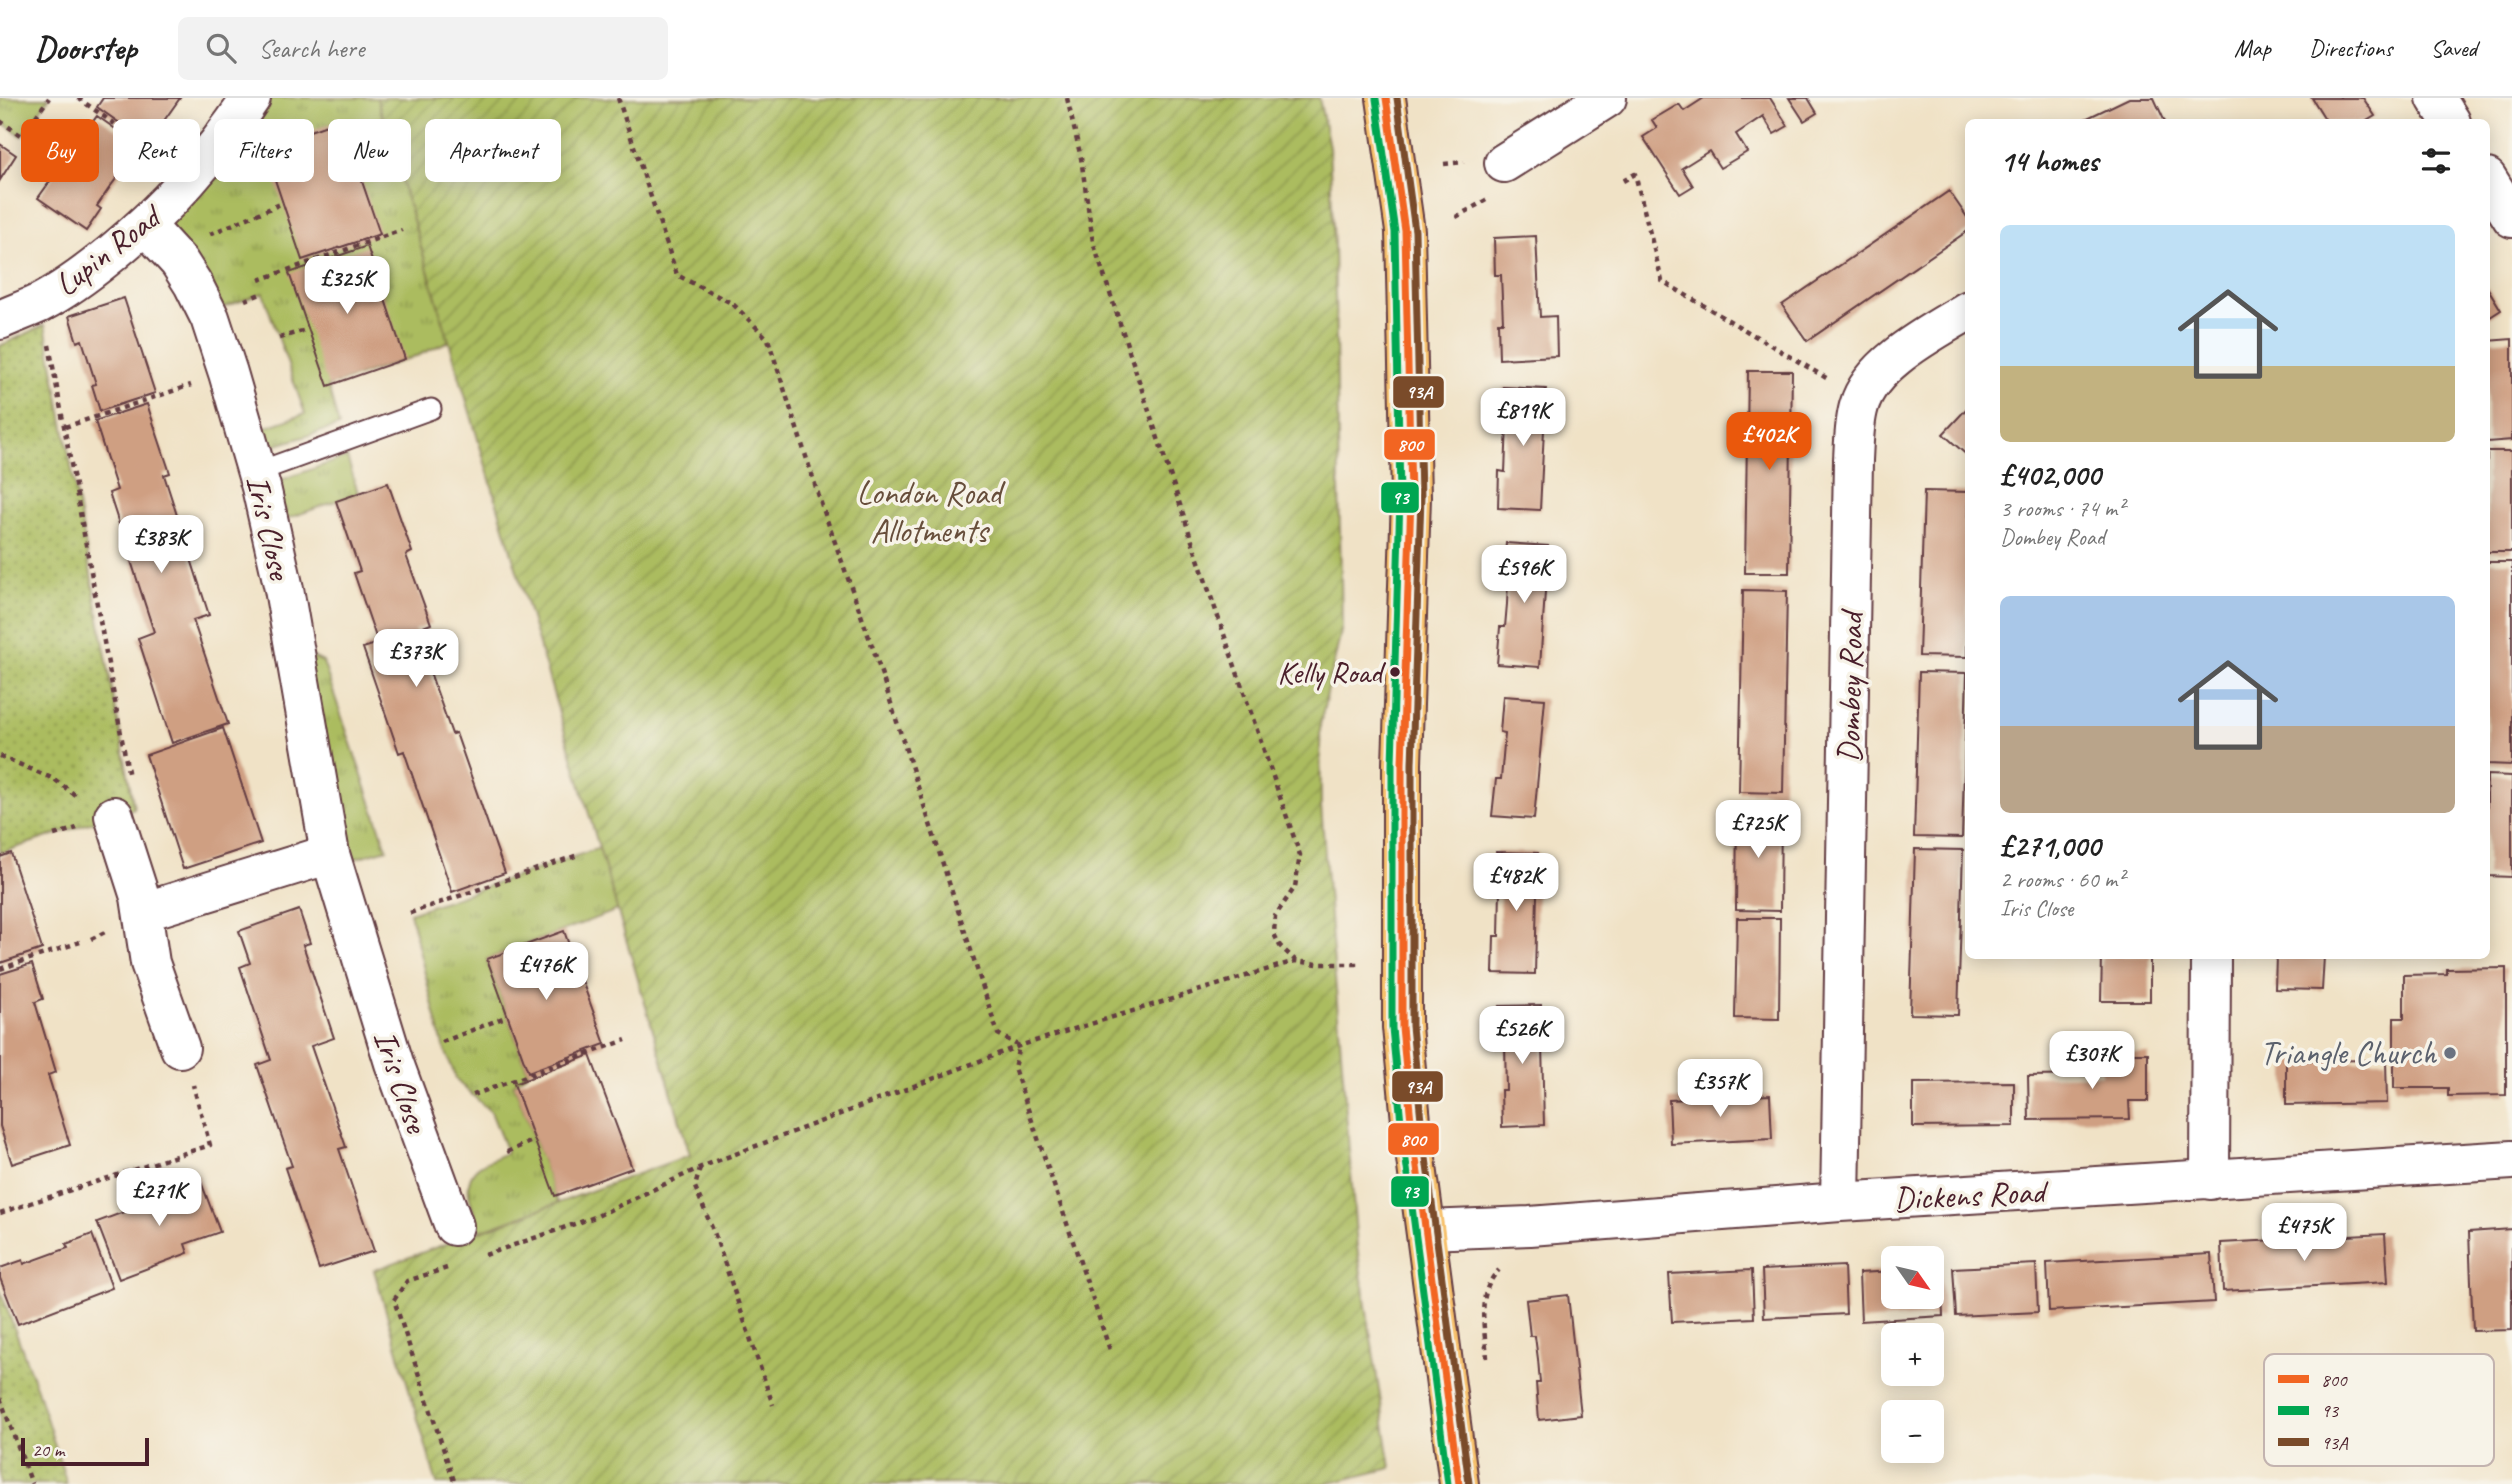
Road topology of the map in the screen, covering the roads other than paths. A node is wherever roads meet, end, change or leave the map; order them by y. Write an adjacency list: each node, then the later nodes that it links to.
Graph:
1 (251, 98): 9 (street, Lupin Road)
2 (1387, 98): 23 (main road)
3 (1607, 98): 6 (street)
4 (2436, 98): 5 (street)
5 (2449, 119)
6 (1504, 163)
7 (2490, 183): 8 (street)
8 (2512, 218)
9 (145, 225): 11 (street, Lupin Road); 13 (street, Iris Close)
10 (1965, 313): 21 (street, Dombey Road)
11 (0, 320)
12 (431, 409): 13 (lane)
13 (257, 472): 15 (street, Iris Close)
14 (114, 816): 16 (street)
15 (330, 854): 16 (street); 22 (street, Iris Close)
16 (143, 912): 18 (street)
17 (2211, 959): 20 (street)
18 (180, 1048)
19 (2512, 1160): 20 (street, Dickens Road)
20 (2210, 1180): 21 (street, Dickens Road)
21 (1840, 1202): 23 (street, Dickens Road)
22 (454, 1226)
23 (1426, 1230): 24 (main road)
24 (1459, 1484)

